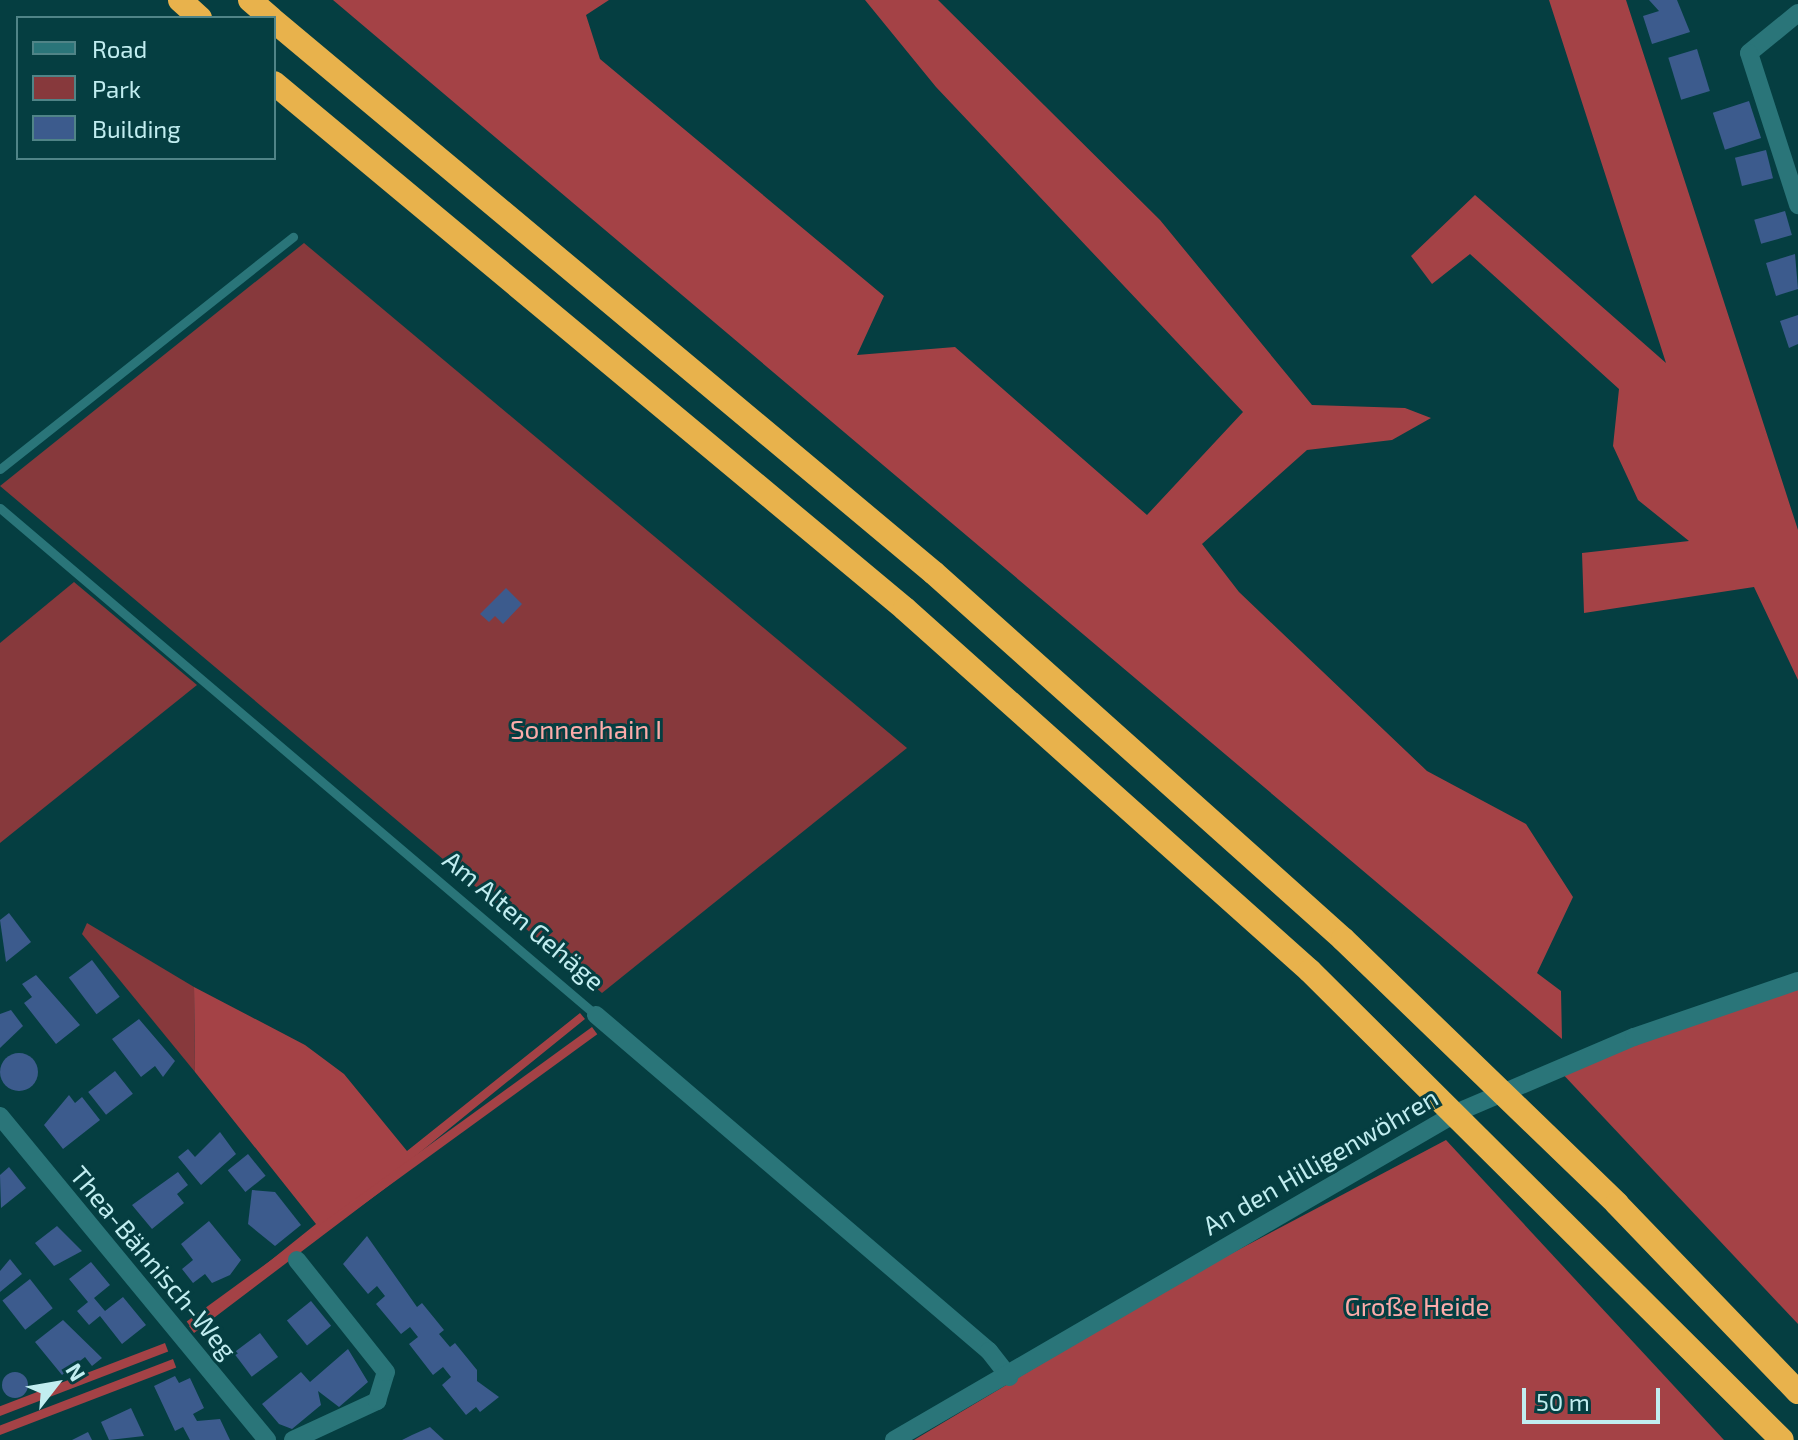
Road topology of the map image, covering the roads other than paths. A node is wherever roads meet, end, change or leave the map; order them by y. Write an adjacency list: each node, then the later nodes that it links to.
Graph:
1 (180, 0): 4 (highway)
2 (250, 0): 5 (highway)
3 (1798, 13): 8 (street)
4 (198, 16)
5 (269, 16)
6 (276, 22): 20 (highway)
7 (276, 85): 24 (highway)
8 (1794, 181): 9 (street)
9 (1798, 205)
10 (293, 237): 11 (lane)
11 (40, 438): 12 (lane); 13 (lane)
12 (48, 448)
13 (0, 469)
14 (0, 508): 16 (lane, Am Alten Gehäge)
15 (1798, 981): 19 (street, An den Hilligenwöhren)
16 (596, 1015): 19 (street, Am Alten Gehäge)
17 (0, 1116): 21 (street, Thea-Bähnisch-Weg)
18 (297, 1260): 22 (street)
19 (1009, 1377): 23 (street, An den Hilligenwöhren)
20 (1798, 1392)
21 (267, 1440)
22 (293, 1440)
23 (894, 1440)
24 (1782, 1440)

